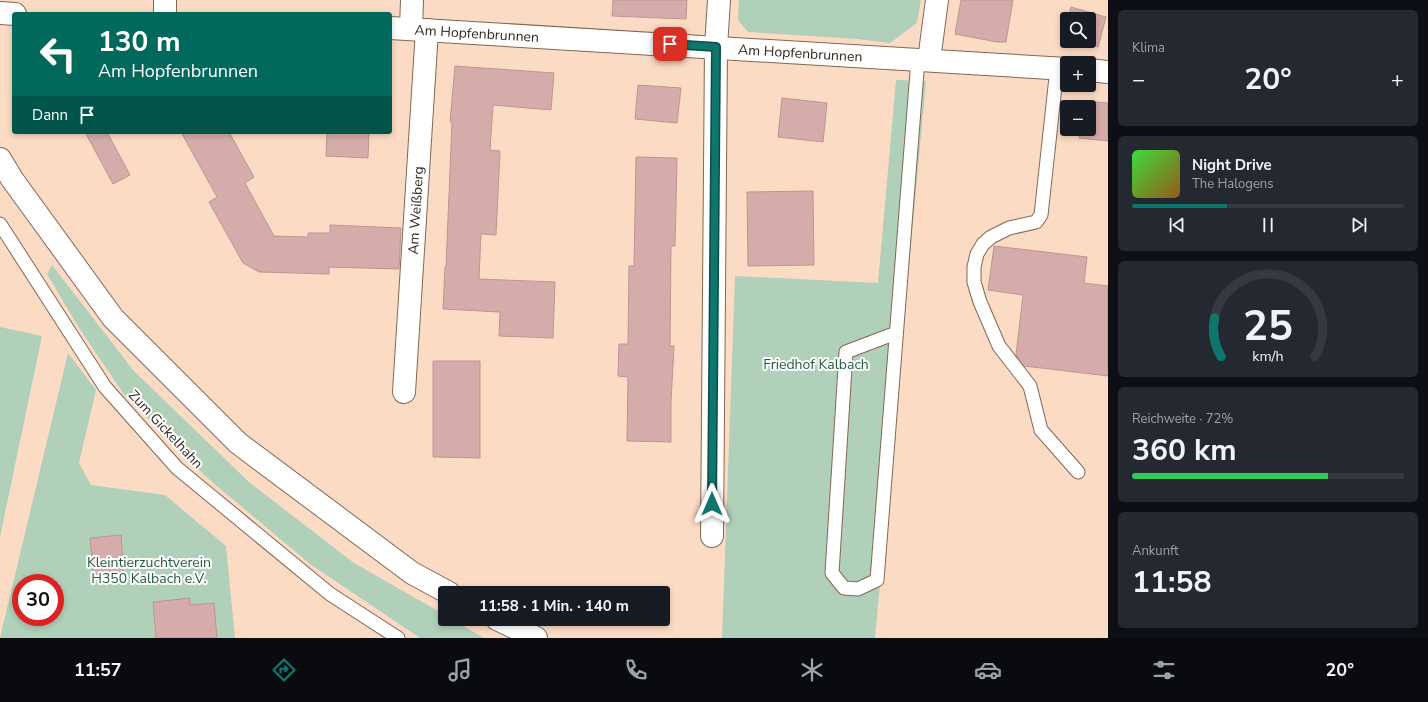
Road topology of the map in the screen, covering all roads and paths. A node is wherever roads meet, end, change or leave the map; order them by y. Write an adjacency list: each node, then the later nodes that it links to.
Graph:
1 (165, 0): 5 (street)
2 (412, 0): 8 (street, Am Weißberg)
3 (718, 0): 9 (street)
4 (937, 0): 10 (street)
5 (165, 12)
6 (0, 13): 7 (street)
7 (12, 14)
8 (409, 29): 9 (street, Am Hopfenbrunnen); 18 (street, Am Weißberg)
9 (716, 47): 10 (street, Am Hopfenbrunnen); 20 (street)
10 (924, 60): 11 (street, Am Hopfenbrunnen); 17 (lane)
11 (1060, 69)
12 (1096, 71): 13 (street)
13 (1108, 72)
14 (1060, 83): 19 (lane)
15 (0, 159): 21 (street)
16 (0, 224): 23 (lane, Zum Gickelhahn)
17 (896, 333): 17 (lane)
18 (404, 392)
19 (1078, 472)
20 (712, 536)
21 (438, 587)
22 (511, 626): 24 (street)
23 (398, 638)
24 (536, 638)

